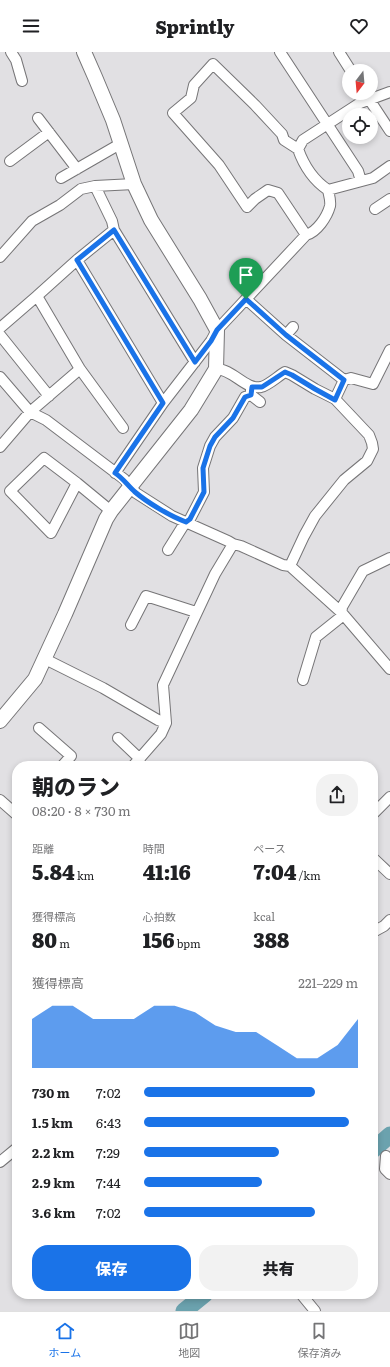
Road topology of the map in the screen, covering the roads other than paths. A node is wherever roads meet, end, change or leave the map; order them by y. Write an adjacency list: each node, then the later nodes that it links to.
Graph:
1 (11, 52): 6 (street)
2 (84, 52): 15 (street)
3 (280, 52): 12 (street)
4 (339, 52): 5 (street)
5 (347, 64)
6 (22, 81)
7 (390, 92): 8 (street)
8 (378, 95)
9 (365, 100): 12 (street)
10 (370, 100): 13 (street)
11 (38, 118): 14 (street)
12 (327, 126): 16 (street); 21 (street)
13 (390, 131)
14 (49, 132): 17 (street); 19 (street)
15 (120, 144): 19 (street); 22 (street)
16 (298, 149): 24 (street); 28 (street)
17 (10, 161)
18 (390, 166): 21 (street)
19 (77, 169): 20 (street)
20 (61, 178)
21 (361, 181): 24 (street)
22 (134, 184): 23 (street); 35 (street)
23 (95, 186): 27 (street); 29 (street)
24 (328, 190): 28 (street)
25 (390, 198): 26 (street)
26 (375, 209)
27 (114, 230): 30 (street); 39 (street)
28 (306, 235): 32 (street)
29 (0, 256)
30 (77, 260): 31 (street); 48 (street)
31 (37, 296): 34 (street); 40 (street)
32 (246, 299): 35 (street); 37 (street)
33 (293, 327): 37 (street)
34 (0, 328)
35 (217, 330): 39 (street); 41 (street)
36 (0, 335): 45 (street)
37 (286, 335): 43 (street)
38 (390, 350): 43 (street)
39 (195, 362): 48 (street)
40 (80, 369): 45 (street); 50 (street)
41 (216, 369): 44 (street); 54 (street)
42 (0, 377): 49 (street)
43 (344, 380): 46 (street)
44 (251, 391): 46 (street); 47 (street); 56 (street)
45 (50, 396): 49 (street)
46 (335, 400): 60 (street)
47 (260, 402)
48 (163, 403): 52 (street)
49 (30, 412): 51 (street); 52 (street)
50 (123, 428)
51 (2, 442)
52 (115, 473): 54 (street)
53 (77, 483): 53 (street); 55 (street)
54 (130, 487): 55 (street); 56 (street)
55 (111, 511): 64 (street)
56 (186, 522): 57 (street); 58 (street)
57 (233, 544): 60 (street); 61 (street)
58 (168, 550)
59 (390, 558): 62 (street)
60 (290, 566): 62 (street)
61 (196, 612): 63 (street); 68 (street)
62 (342, 613): 65 (street); 66 (street)
63 (131, 625)
64 (45, 660): 67 (street); 68 (street)
65 (390, 670)
66 (303, 680)
67 (0, 721)
68 (166, 723): 73 (street)
69 (39, 728): 71 (street)
70 (118, 738): 72 (street)
71 (66, 761)
72 (135, 761)
73 (137, 761)
74 (390, 797): 76 (street)
75 (0, 800): 77 (street)
76 (378, 809)
77 (12, 811)
78 (378, 863): 79 (street)
79 (390, 874)
80 (390, 920): 81 (street)
81 (378, 929)
82 (12, 1152): 84 (street)
83 (386, 1156): 85 (street)
84 (0, 1162)
85 (390, 1174)
86 (305, 1299): 87 (street)
87 (315, 1311)

